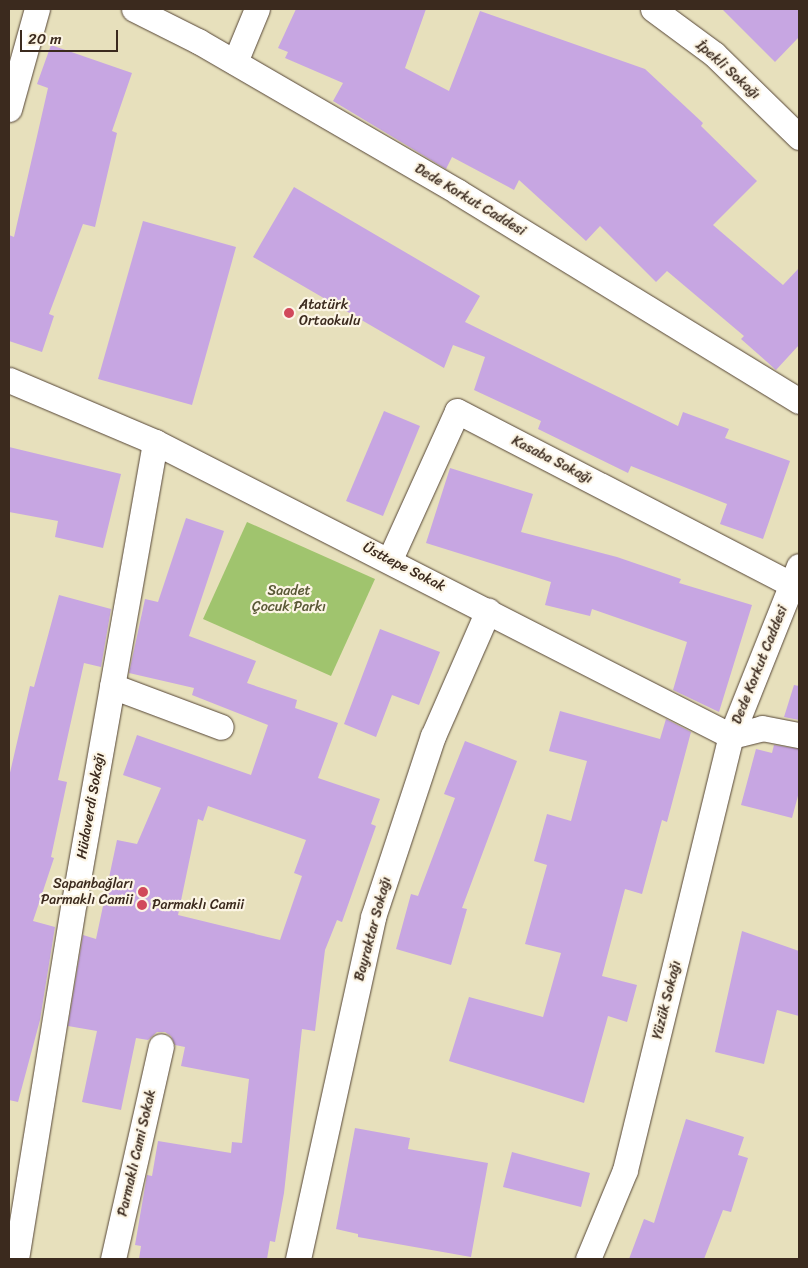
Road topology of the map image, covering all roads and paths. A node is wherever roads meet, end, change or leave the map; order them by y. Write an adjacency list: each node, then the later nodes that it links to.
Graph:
1 (37, 9): 6 (street)
2 (134, 9): 5 (street, Dede Korkut Caddesi)
3 (257, 9): 5 (street)
4 (653, 9): 7 (street, İpekli Sokağı)
5 (235, 62): 9 (street, Dede Korkut Caddesi)
6 (9, 109)
7 (799, 137)
8 (9, 380): 10 (street, Üsttepe Sokak)
9 (799, 402)
10 (156, 442): 11 (street, Üsttepe Sokak); 14 (street, Hüdaverdi Sokağı)
11 (390, 559): 12 (street, Kasaba Sokağı); 13 (street, Üsttepe Sokak)
12 (796, 575): 17 (street, Dede Korkut Caddesi)
13 (488, 611): 17 (street, Üsttepe Sokak); 21 (street, Bayraktar Sokağı)
14 (112, 686): 15 (street); 19 (street, Hüdaverdi Sokağı)
15 (221, 727)
16 (799, 735): 17 (street)
17 (731, 736): 22 (street, Yüzük Sokağı)
18 (161, 1046): 20 (street, Parmaklı Cami Sokak)
19 (16, 1259)
20 (113, 1259)
21 (298, 1259)
22 (588, 1259)

